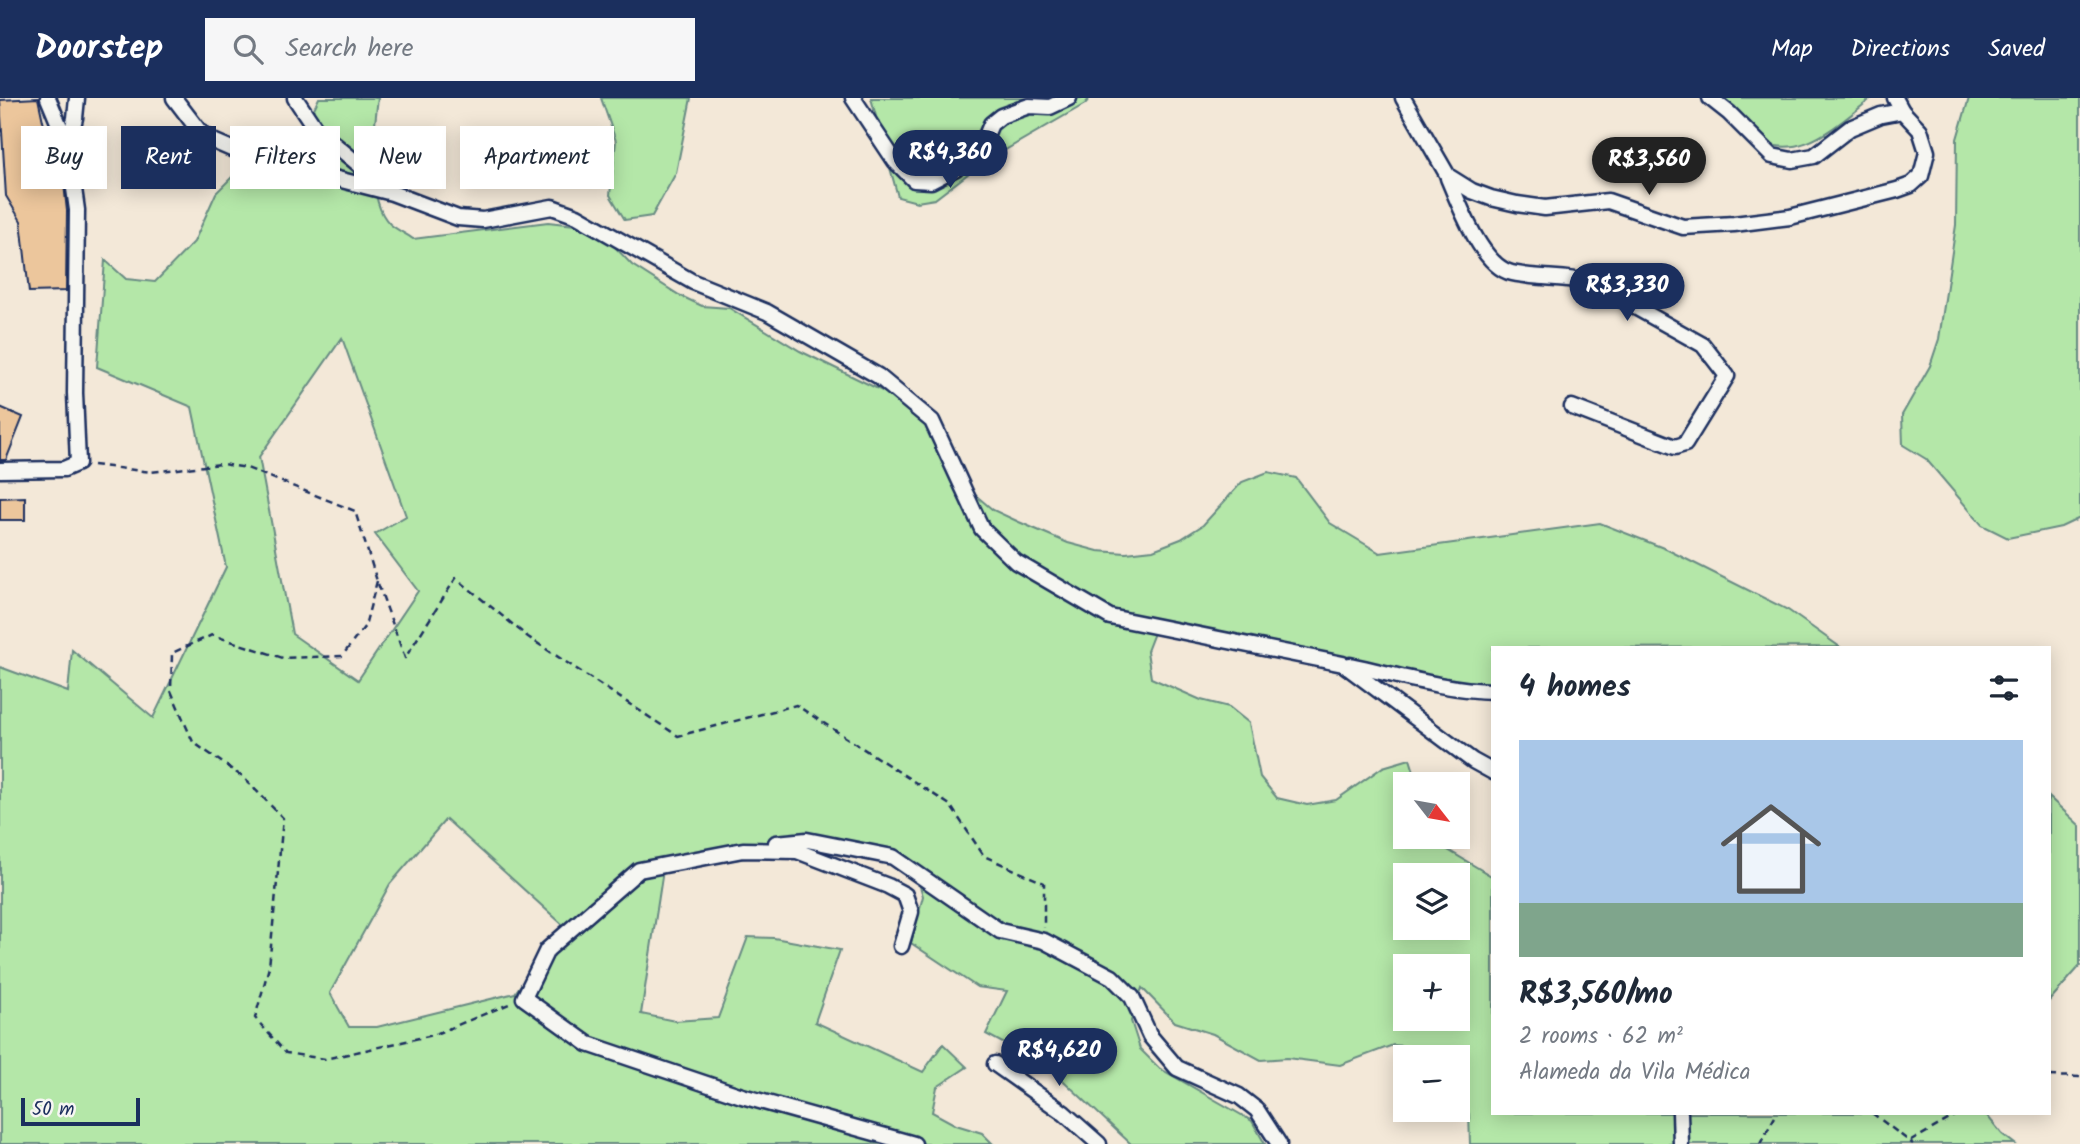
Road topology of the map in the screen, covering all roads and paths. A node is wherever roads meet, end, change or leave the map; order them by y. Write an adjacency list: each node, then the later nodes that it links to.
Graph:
1 (48, 98): 10 (street)
2 (77, 98): 11 (street)
3 (174, 98): 14 (street)
4 (295, 98): 14 (street)
5 (853, 98): 6 (street)
6 (1069, 98)
7 (1403, 98): 12 (street)
8 (1710, 98): 9 (street)
9 (1899, 105): 12 (street)
10 (60, 126)
11 (73, 126)
12 (1448, 176): 15 (street)
13 (74, 189): 16 (street)
14 (393, 193): 19 (street)
15 (1572, 407)
16 (78, 463): 17 (street); 18 (path)
17 (0, 470)
18 (377, 581): 23 (path); 25 (path)
19 (1343, 664): 20 (street); 21 (street)
20 (1491, 691)
21 (1491, 771)
22 (743, 850): 23 (street); 24 (street); 25 (street)
23 (1044, 941): 36 (street)
24 (901, 946)
25 (524, 998): 34 (street)
26 (995, 1064): 35 (street)
27 (2051, 1076): 28 (path)
28 (2080, 1077)
29 (1680, 1115): 37 (street)
30 (1776, 1115): 38 (path)
31 (1875, 1115): 33 (path)
32 (1957, 1115): 33 (path)
33 (1912, 1142)
34 (914, 1144)
35 (1099, 1144)
36 (1279, 1144)
37 (1681, 1144)
38 (1760, 1144)

